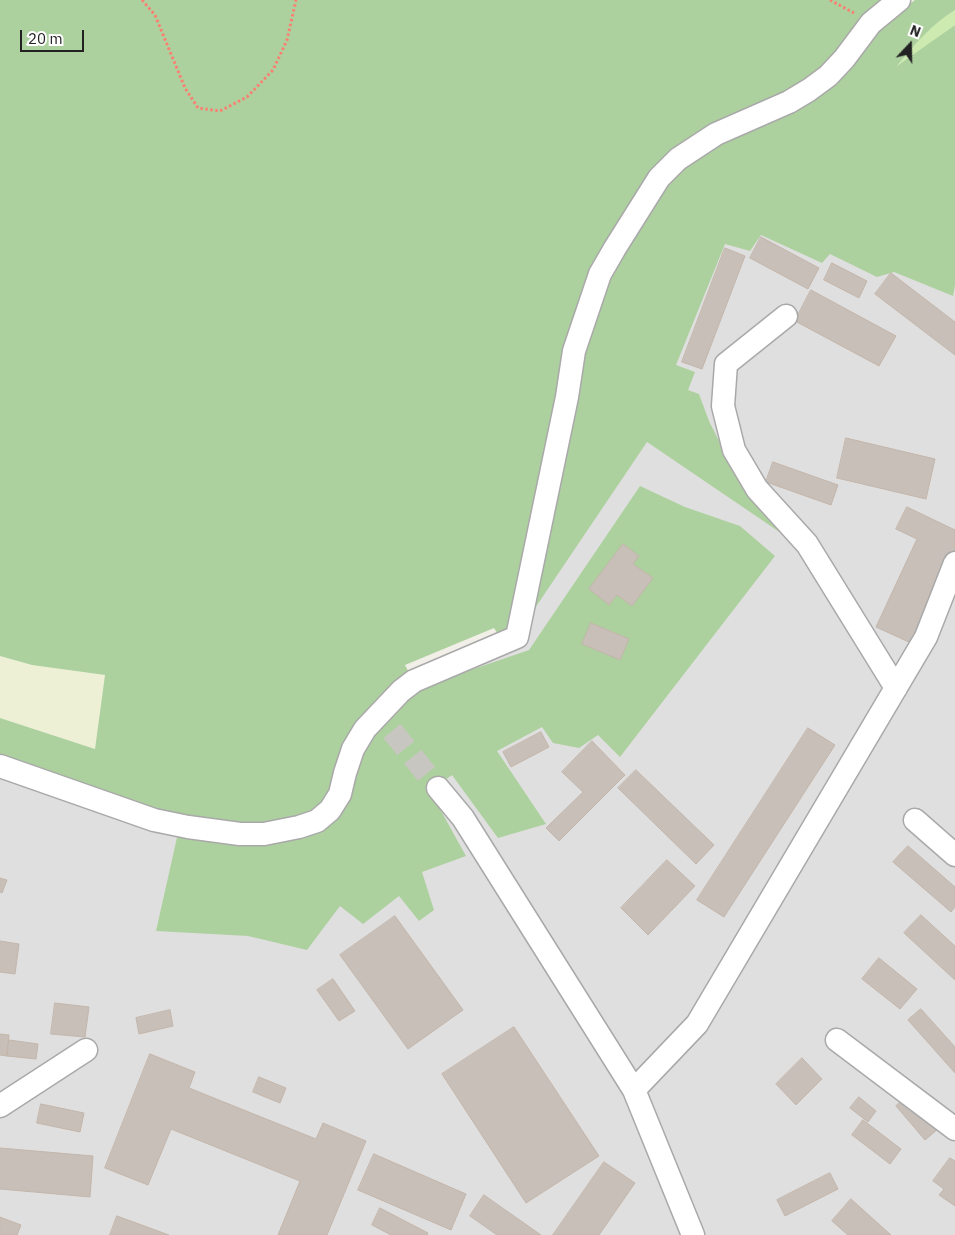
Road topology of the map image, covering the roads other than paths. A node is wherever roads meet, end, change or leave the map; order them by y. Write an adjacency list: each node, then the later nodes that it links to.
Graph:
1 (899, 0): 5 (street)
2 (786, 316): 4 (street)
3 (955, 563): 4 (street)
4 (896, 688): 11 (street)
5 (0, 766)
6 (438, 788): 11 (street)
7 (914, 820): 8 (street)
8 (955, 854)
9 (837, 1040): 13 (street)
10 (86, 1050): 12 (street)
11 (634, 1090): 14 (street)
12 (0, 1106)
13 (955, 1129)
14 (693, 1235)

